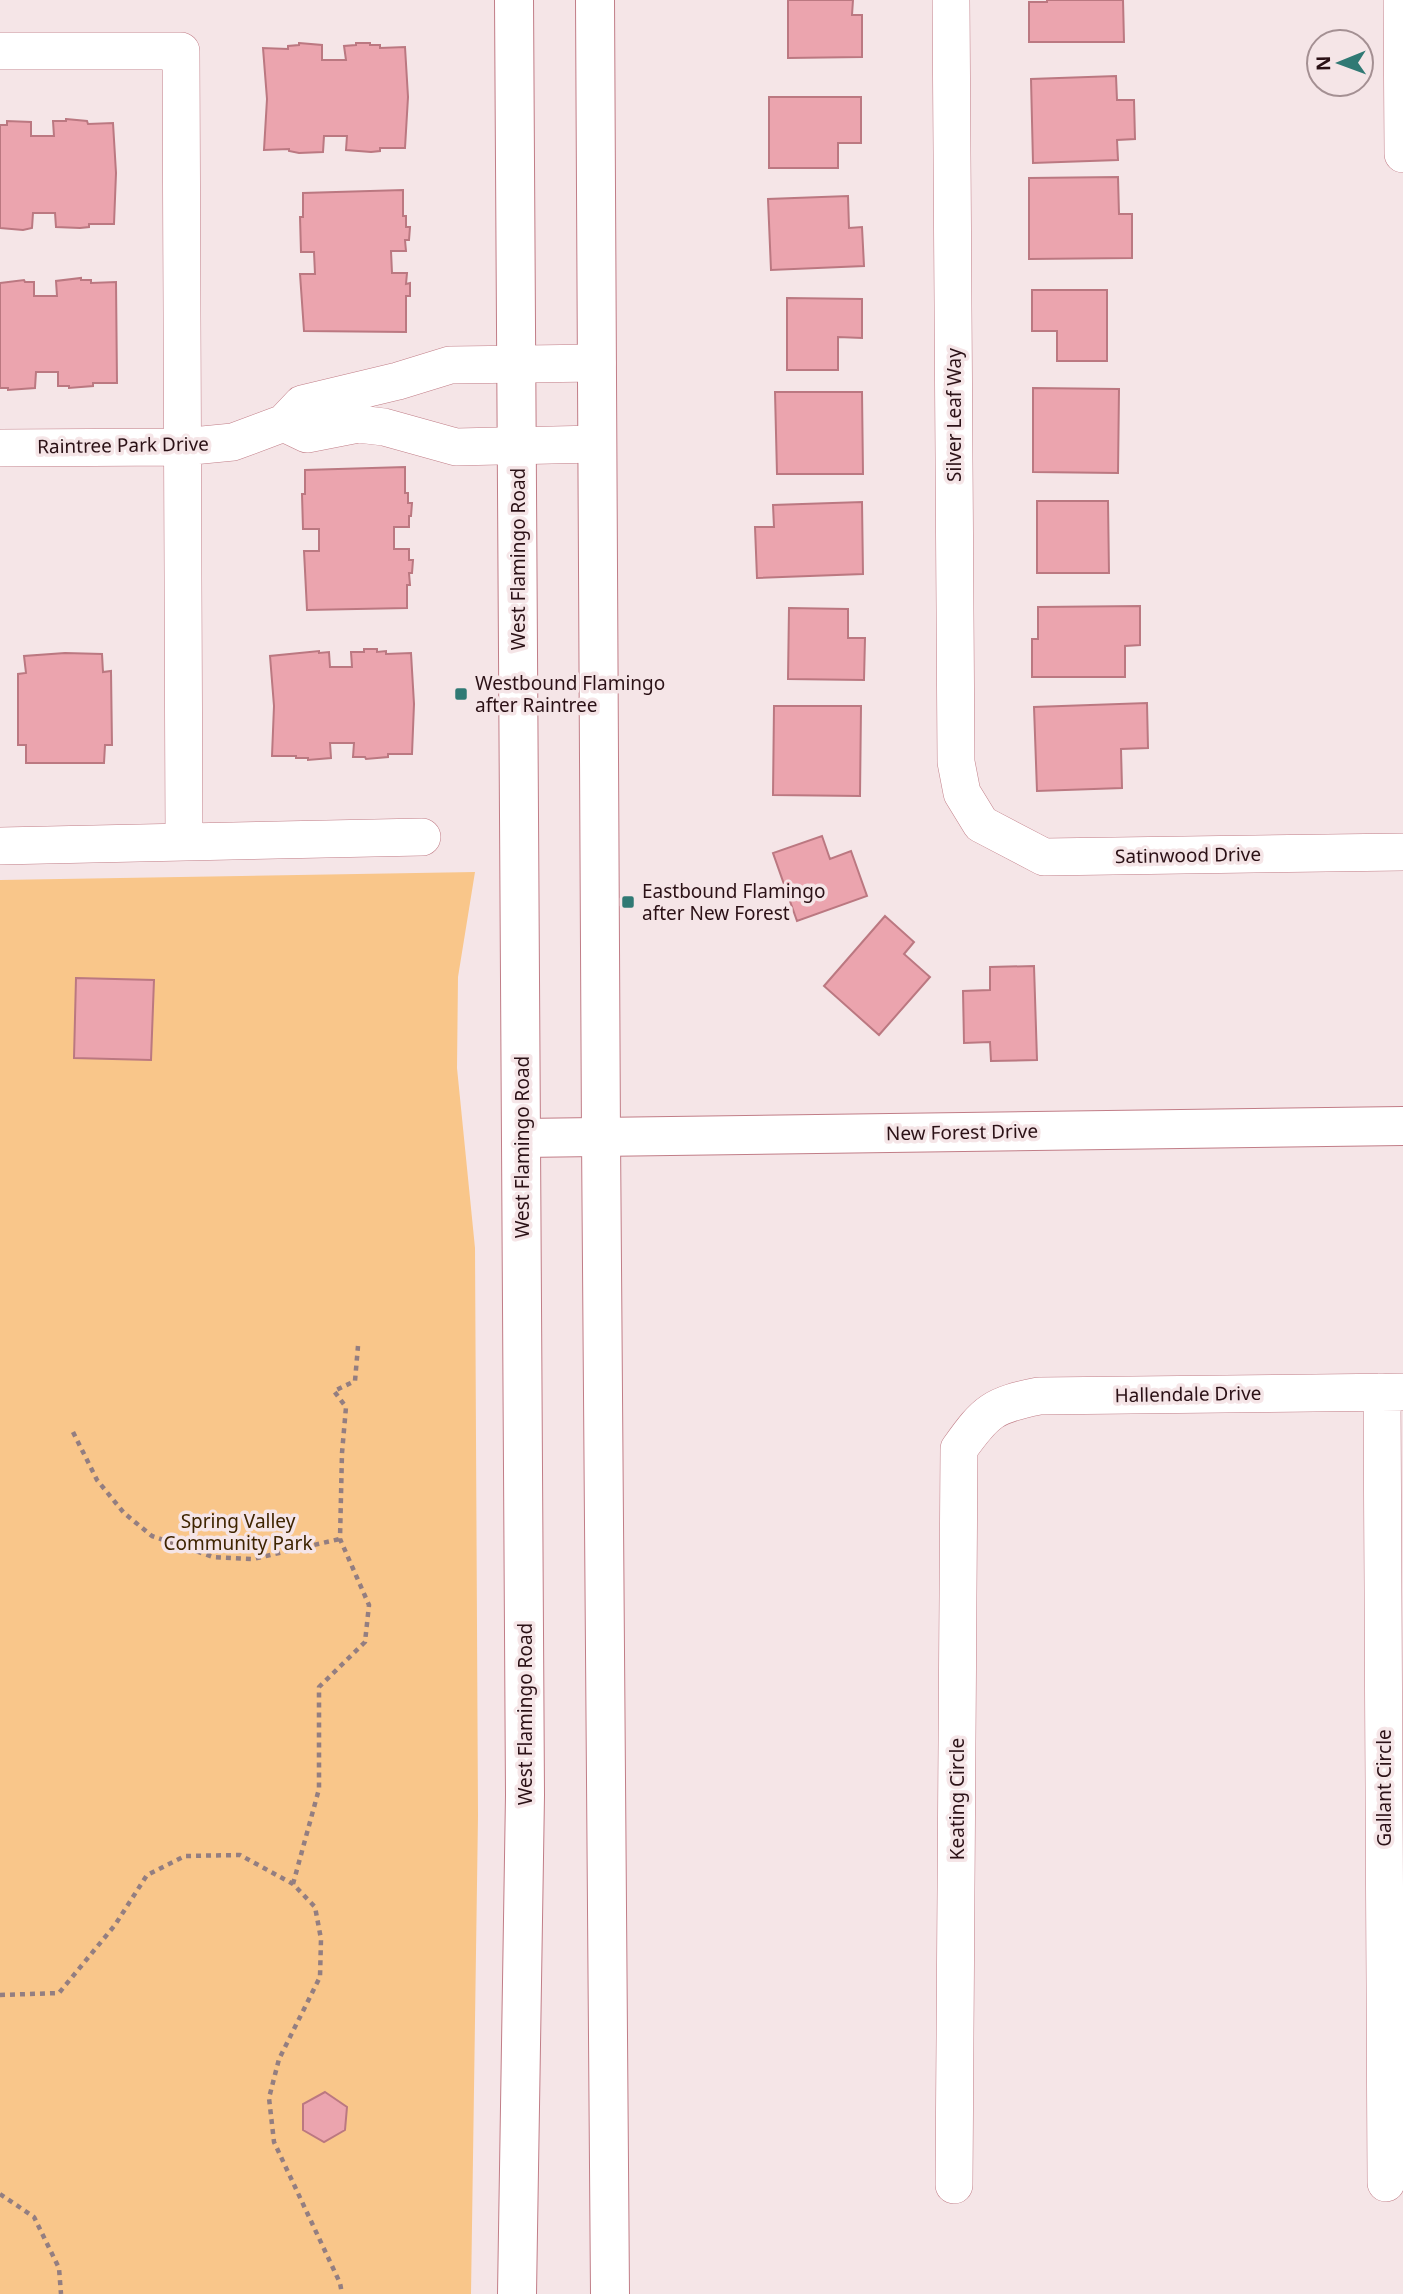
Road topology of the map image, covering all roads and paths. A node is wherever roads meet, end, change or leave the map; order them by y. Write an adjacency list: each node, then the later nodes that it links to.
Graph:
1 (514, 0): 8 (main road, West Flamingo Road)
2 (595, 0): 7 (main road)
3 (951, 0): 14 (street, Silver Leaf Way)
4 (1402, 0): 6 (street)
5 (0, 51): 12 (street)
6 (1403, 153)
7 (597, 362): 8 (street, Raintree Park Drive); 10 (main road)
8 (516, 364): 9 (street, Raintree Park Drive); 13 (main road, West Flamingo Road)
9 (284, 423): 12 (street, Raintree Park Drive); 13 (street)
10 (597, 444): 13 (street); 20 (main road)
11 (0, 447): 12 (street, Raintree Park Drive)
12 (182, 447): 16 (street)
13 (517, 447): 21 (main road, West Flamingo Road)
14 (981, 824): 18 (street, Satinwood Drive)
15 (422, 836): 16 (street)
16 (184, 841): 17 (street)
17 (0, 846)
18 (1403, 852)
19 (1403, 1126): 20 (main road, New Forest Drive)
20 (601, 1137): 21 (main road, New Forest Drive); 35 (main road)
21 (522, 1138): 34 (main road, West Flamingo Road)
22 (358, 1346): 26 (path)
23 (1393, 1392): 24 (street, Hallendale Drive); 29 (street, Gallant Circle)
24 (979, 1420): 30 (street, Keating Circle)
25 (74, 1432): 26 (path)
26 (340, 1539): 27 (path)
27 (293, 1884): 28 (path); 33 (path)
28 (0, 1995)
29 (1386, 2183)
30 (954, 2185)
31 (0, 2194): 32 (path)
32 (61, 2294)
33 (342, 2294)
34 (517, 2294)
35 (610, 2294)

